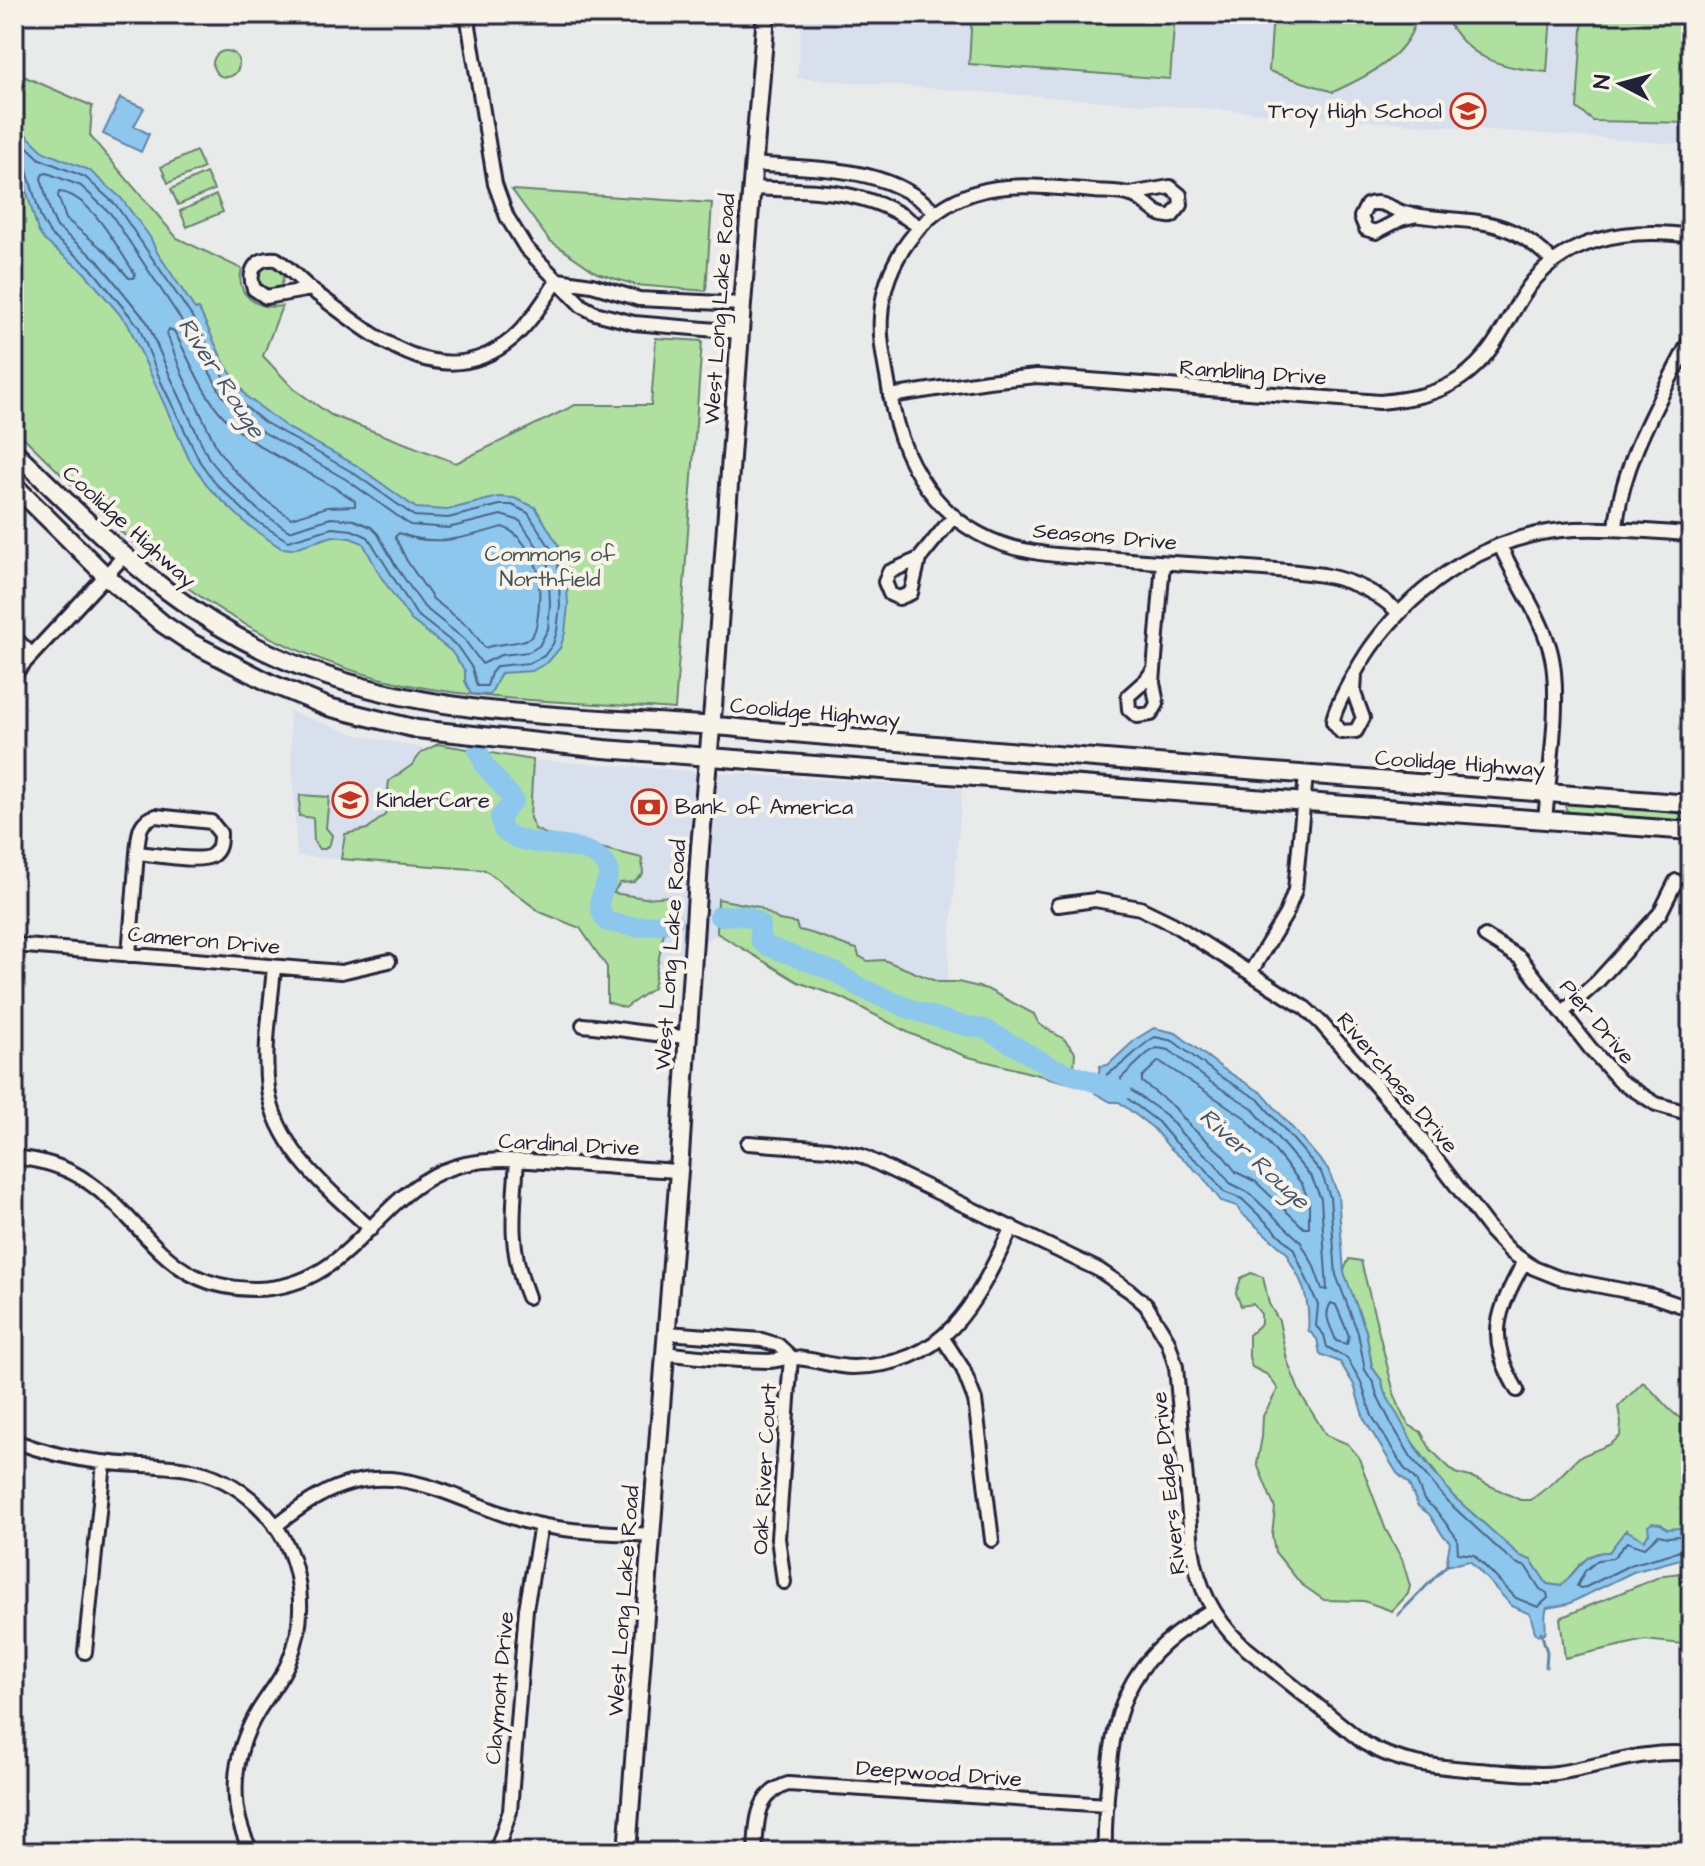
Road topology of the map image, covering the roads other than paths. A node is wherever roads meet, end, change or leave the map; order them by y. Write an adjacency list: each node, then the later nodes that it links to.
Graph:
1 (467, 14): 11 (street)
2 (766, 14): 3 (main road, West Long Lake Road)
3 (753, 164): 4 (main road, West Long Lake Road); 6 (street)
4 (751, 188): 8 (street); 13 (main road, West Long Lake Road)
5 (1130, 194): 6 (street, Seasons Drive)
6 (936, 213): 8 (street, Seasons Drive)
7 (1417, 215): 10 (street)
8 (920, 228): 16 (street, Seasons Drive)
9 (1691, 236): 10 (street, Rambling Drive)
10 (1553, 262): 16 (street, Rambling Drive)
11 (558, 280): 12 (street); 13 (street); 14 (street)
12 (311, 289): 12 (street)
13 (742, 304): 14 (main road, West Long Lake Road)
14 (740, 332): 35 (main road, West Long Lake Road)
15 (1691, 338): 20 (street)
16 (890, 396): 19 (street, Seasons Drive)
17 (14, 451): 23 (main road, Coolidge Highway)
18 (14, 485): 26 (main road)
19 (954, 516): 24 (street); 25 (street, Seasons Drive)
20 (1616, 529): 21 (street); 22 (street)
21 (1691, 534)
22 (1500, 545): 27 (street); 44 (street)
23 (124, 556): 26 (street); 33 (main road, Coolidge Highway)
24 (919, 559)
25 (1163, 563): 27 (street, Seasons Drive); 30 (street)
26 (107, 577): 29 (street); 36 (main road)
27 (1399, 613): 32 (street)
28 (14, 637): 29 (street)
29 (32, 655): 31 (street)
30 (1154, 669)
31 (14, 674)
32 (1355, 674)
33 (510, 713): 34 (main road, Coolidge Highway); 36 (main road)
34 (548, 715): 35 (main road, Coolidge Highway); 39 (main road)
35 (712, 726): 37 (main road, Coolidge Highway); 40 (main road, West Long Lake Road)
36 (498, 739): 39 (main road)
37 (859, 740): 38 (main road, Coolidge Highway); 41 (main road)
38 (897, 742): 42 (main road); 43 (main road, Coolidge Highway)
39 (538, 743): 40 (main road)
40 (708, 756): 41 (main road); 60 (main road, West Long Lake Road)
41 (838, 765): 42 (main road)
42 (881, 769): 45 (main road)
43 (1306, 775): 44 (main road, Coolidge Highway); 45 (street)
44 (1548, 793): 46 (main road, Coolidge Highway); 47 (street)
45 (1304, 801): 47 (main road); 57 (street)
46 (1691, 804)
47 (1545, 820): 48 (main road)
48 (1691, 831)
49 (137, 853): 49 (street); 54 (street)
50 (1676, 881): 58 (street)
51 (1058, 905): 57 (street, Riverchase Drive)
52 (1485, 936): 58 (street, Pier Drive)
53 (14, 945): 54 (street, Cameron Drive)
54 (129, 955): 56 (street, Cameron Drive)
55 (389, 961): 56 (street, Cameron Drive)
56 (274, 967): 67 (street)
57 (1250, 973): 68 (street, Riverchase Drive)
58 (1562, 1013): 61 (street, Pier Drive)
59 (583, 1025): 60 (street)
60 (687, 1037): 65 (main road, West Long Lake Road)
61 (1691, 1114)
62 (748, 1143): 66 (street, Rivers Edge Drive)
63 (14, 1157): 67 (street, Cardinal Drive)
64 (517, 1161): 65 (street, Cardinal Drive); 67 (street, Cardinal Drive); 69 (street)
65 (679, 1171): 71 (main road, West Long Lake Road)
66 (1012, 1227): 72 (street); 83 (street, Rivers Edge Drive)
67 (371, 1229)
68 (1524, 1262): 70 (street, Riverchase Drive); 75 (street)
69 (528, 1297)
70 (1691, 1309)
71 (667, 1333): 73 (main road, West Long Lake Road); 74 (street)
72 (942, 1337): 74 (street); 81 (street)
73 (665, 1353): 74 (street); 80 (main road, West Long Lake Road)
74 (791, 1357): 82 (street, Oak River Court)
75 (1517, 1390)
76 (14, 1441): 77 (street)
77 (104, 1463): 79 (street); 84 (street)
78 (541, 1525): 79 (street); 80 (street); 88 (street, Claymont Drive)
79 (275, 1526): 87 (street)
80 (652, 1535): 89 (main road, West Long Lake Road)
81 (992, 1540)
82 (784, 1582)
83 (1212, 1610): 85 (street, Rivers Edge Drive); 86 (street)
84 (85, 1652)
85 (1691, 1754)
86 (1107, 1805): 90 (street, Deepwood Drive); 91 (street)
87 (252, 1852)
88 (496, 1852)
89 (627, 1852)
90 (755, 1852)
91 (1105, 1852)

